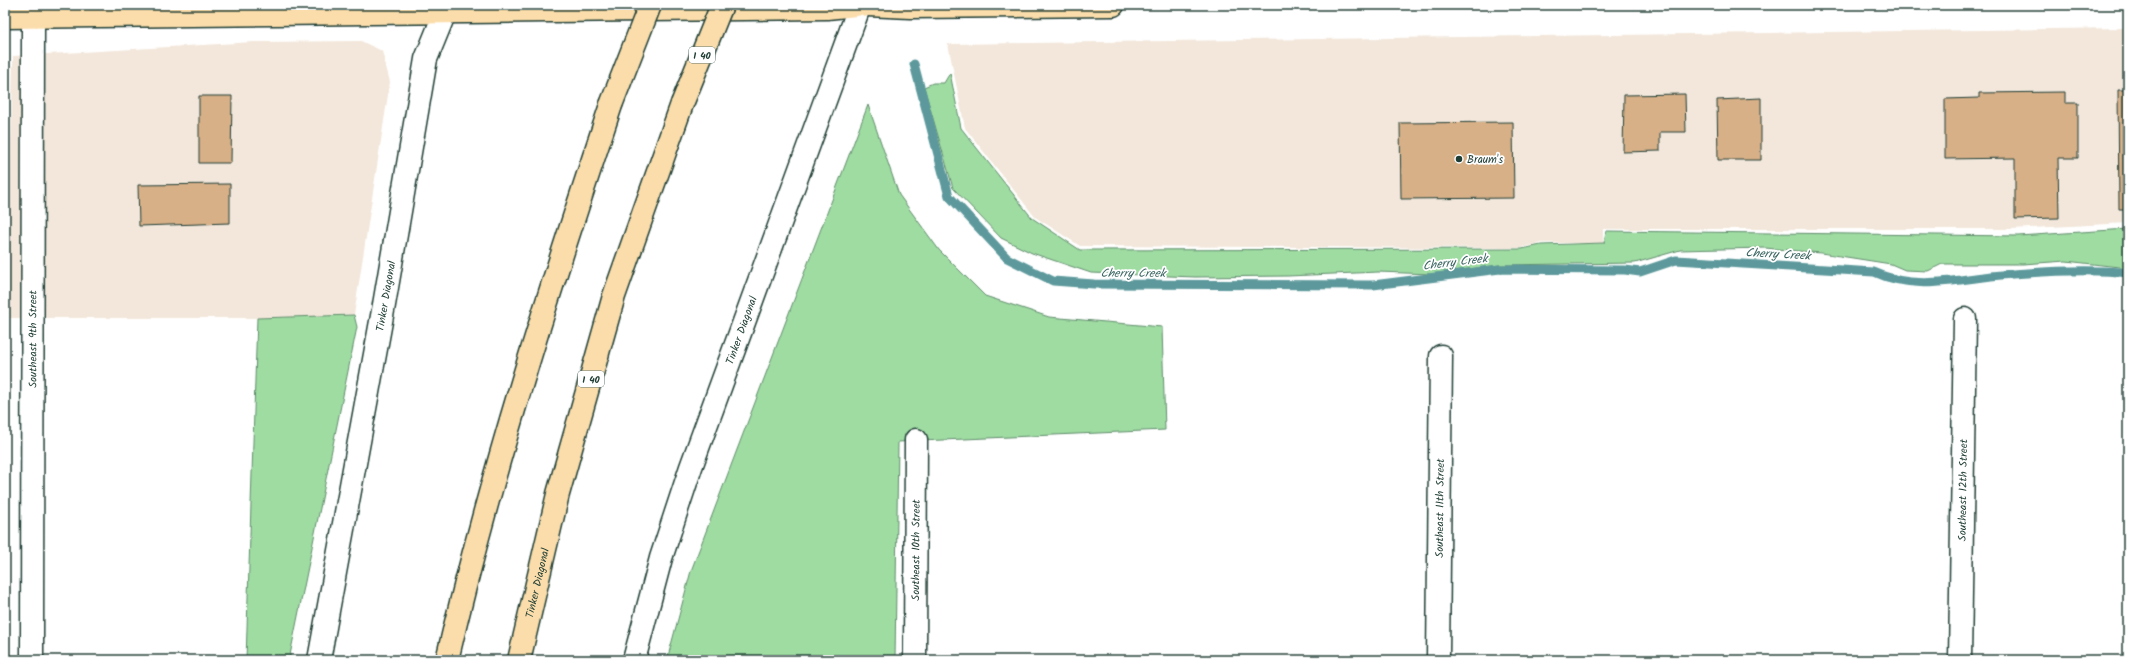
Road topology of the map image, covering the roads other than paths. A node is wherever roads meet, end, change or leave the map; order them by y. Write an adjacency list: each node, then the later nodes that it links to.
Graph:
1 (650, 5): 16 (main road, bridge)
2 (722, 5): 17 (main road, Tinker Diagonal / I 40, bridge)
3 (856, 5): 7 (main road)
4 (860, 5): 18 (street, Tinker Diagonal)
5 (867, 5): 6 (main road)
6 (1113, 5)
7 (447, 9): 8 (main road); 15 (street, Tinker Diagonal)
8 (67, 11): 10 (main road)
9 (5, 17): 10 (main road)
10 (33, 17): 14 (street, Southeast 9th Street)
11 (1965, 319): 21 (street, Southeast 12th Street)
12 (1441, 356): 20 (street, Southeast 11th Street)
13 (916, 440): 19 (street, Southeast 10th Street)
14 (32, 660)
15 (319, 660)
16 (447, 660)
17 (519, 660)
18 (634, 660)
19 (915, 660)
20 (1438, 660)
21 (1960, 660)

